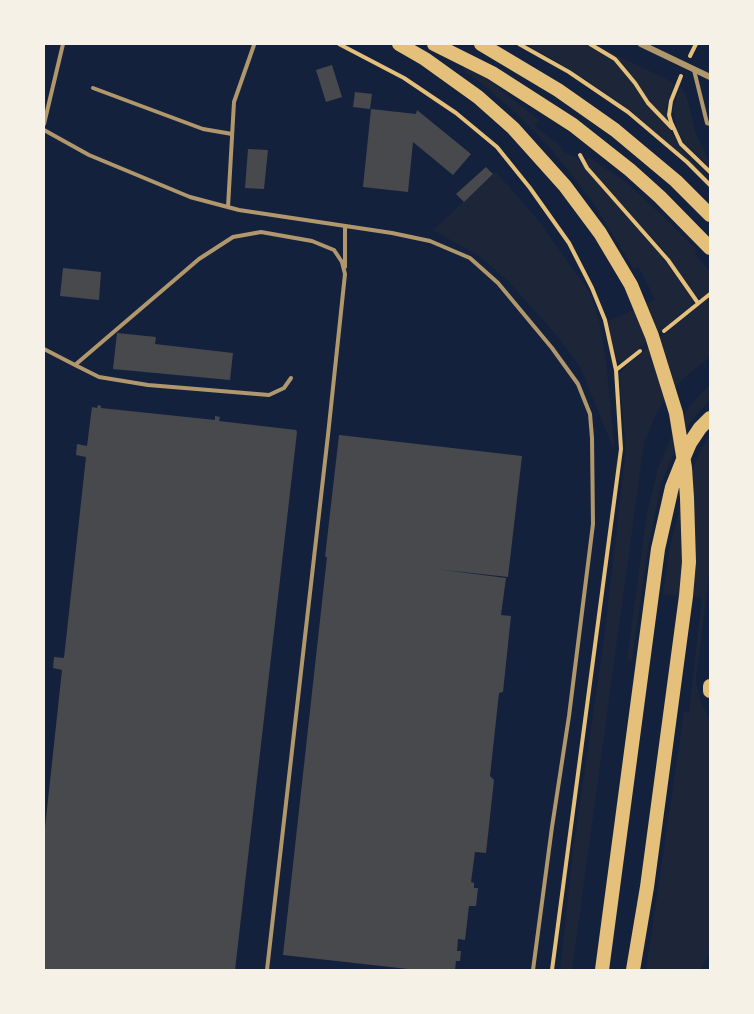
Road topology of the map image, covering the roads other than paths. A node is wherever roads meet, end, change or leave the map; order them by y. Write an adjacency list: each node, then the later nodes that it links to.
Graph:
1 (63, 44): 11 (lane)
2 (399, 44): 29 (highway)
3 (434, 44): 18 (highway)
4 (481, 44): 16 (highway)
5 (641, 44): 7 (street)
6 (254, 45): 14 (lane)
7 (694, 69): 8 (street); 10 (lane)
8 (711, 77)
9 (93, 88): 14 (lane)
10 (709, 123): 13 (lane)
11 (44, 124)
12 (44, 130): 15 (lane)
13 (711, 131)
14 (232, 134): 15 (lane)
15 (228, 207): 17 (lane)
16 (711, 215)
17 (345, 226): 19 (lane); 27 (lane)
18 (711, 248)
19 (345, 274): 21 (lane); 26 (lane)
20 (44, 349): 21 (lane)
21 (75, 365): 22 (lane)
22 (291, 378)
23 (711, 418): 28 (highway)
24 (711, 686): 25 (highway)
25 (711, 691)
26 (267, 970)
27 (533, 970)
28 (602, 970)
29 (633, 970)

